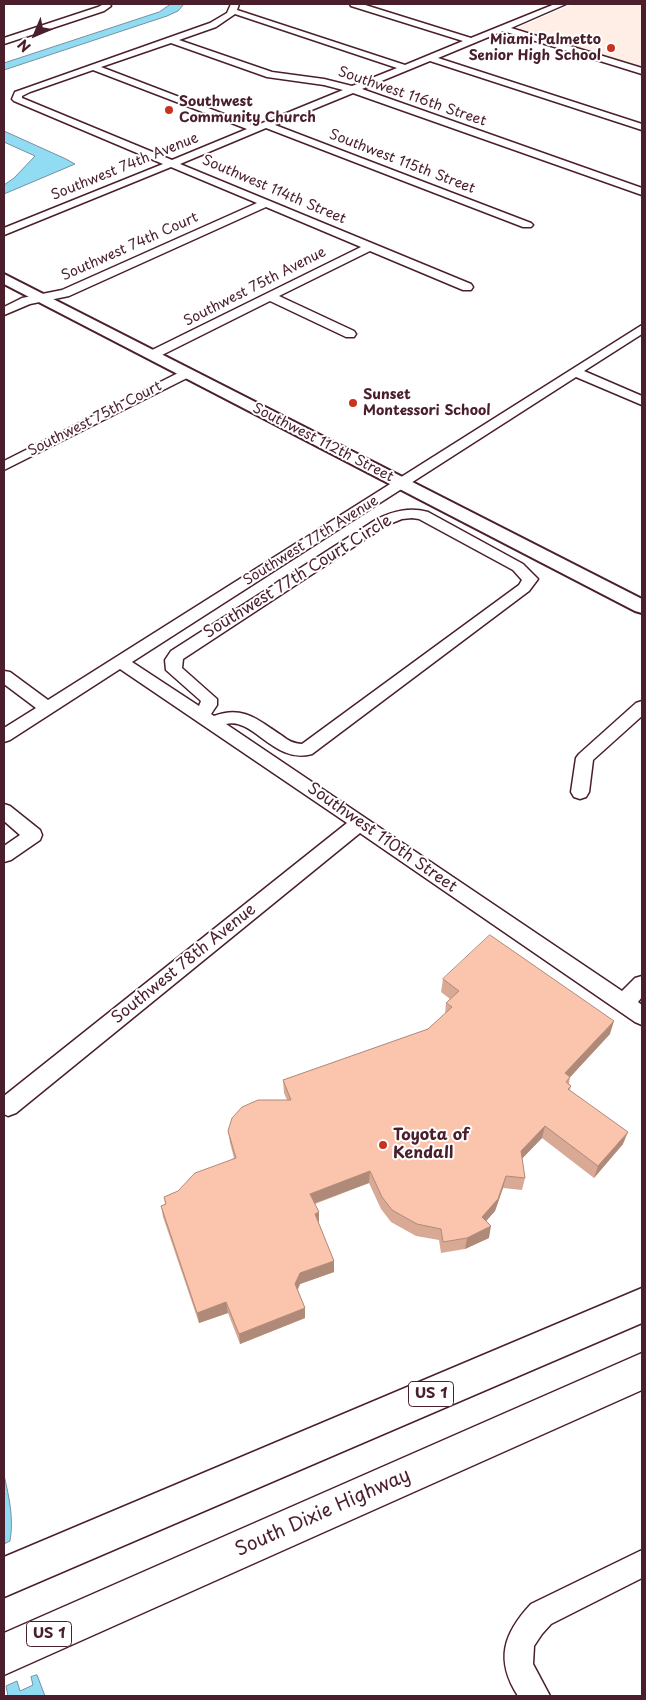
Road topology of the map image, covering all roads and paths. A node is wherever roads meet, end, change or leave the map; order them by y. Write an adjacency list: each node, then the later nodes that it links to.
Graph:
1 (354, 4): 8 (street)
2 (562, 4): 5 (street, Southwest 74th Avenue)
3 (106, 5): 7 (street)
4 (234, 7): 6 (street); 11 (street)
5 (502, 28): 8 (street, Southwest 74th Avenue); 12 (street)
6 (171, 40): 10 (street); 13 (street, Southwest 116th Street)
7 (4, 41)
8 (472, 41): 9 (street, Southwest 74th Avenue)
9 (430, 58): 11 (street, Southwest 74th Avenue); 15 (street)
10 (93, 67): 16 (street); 17 (street, Southwest 114th Street)
11 (405, 68): 13 (street, Southwest 74th Avenue)
12 (642, 71)
13 (352, 89): 14 (street, Southwest 74th Avenue); 18 (street, Southwest 116th Street)
14 (266, 125): 16 (street, Southwest 74th Avenue); 20 (street, Southwest 115th Street)
15 (642, 127)
16 (255, 129): 17 (street, Southwest 74th Avenue)
17 (171, 163): 19 (street, Southwest 114th Street); 21 (street, Southwest 74th Avenue)
18 (642, 192)
19 (266, 202): 22 (street, Southwest 114th Street); 26 (street, Southwest 74th Court)
20 (527, 225)
21 (4, 232)
22 (371, 246): 24 (street, Southwest 114th Street); 25 (street, Southwest 75th Avenue)
23 (4, 278): 26 (main road, Southwest 112th Street)
24 (467, 287)
25 (269, 296): 29 (street); 30 (street, Southwest 75th Avenue)
26 (43, 298): 27 (street, Southwest 74th Court); 30 (main road, Southwest 112th Street)
27 (4, 311)
28 (642, 329): 31 (street, Southwest 77th Avenue)
29 (350, 334)
30 (152, 355): 32 (main road, Southwest 112th Street)
31 (575, 372): 33 (street); 35 (street, Southwest 77th Avenue)
32 (186, 373): 34 (street, Southwest 75th Court); 35 (main road, Southwest 112th Street)
33 (642, 401)
34 (4, 466)
35 (402, 484): 36 (main road, Southwest 112th Street); 37 (street, Southwest 77th Avenue)
36 (642, 607)
37 (121, 662): 40 (street, Southwest 77th Avenue); 41 (street, Southwest 110th Street)
38 (4, 676): 40 (street)
39 (642, 707): 45 (street)
40 (48, 708): 42 (street, Southwest 77th Avenue)
41 (206, 719): 43 (street); 43 (street, Southwest 77th Court Circle); 44 (street, Southwest 110th Street)
42 (4, 736)
43 (272, 736): 44 (street)
44 (249, 747): 47 (street, Southwest 110th Street)
45 (580, 792)
46 (4, 811): 48 (street)
47 (360, 823): 50 (street, Southwest 110th Street); 52 (street, Southwest 78th Avenue)
48 (4, 855)
49 (642, 984): 50 (street)
50 (624, 1003): 51 (street, Southwest 110th Street)
51 (642, 1016)
52 (8, 1106)
53 (642, 1304): 56 (highway, US 1)
54 (642, 1371): 57 (highway, South Dixie Highway / US 1)
55 (642, 1564): 58 (street)
56 (4, 1577)
57 (4, 1654)
58 (517, 1656): 59 (street)
59 (536, 1696)

